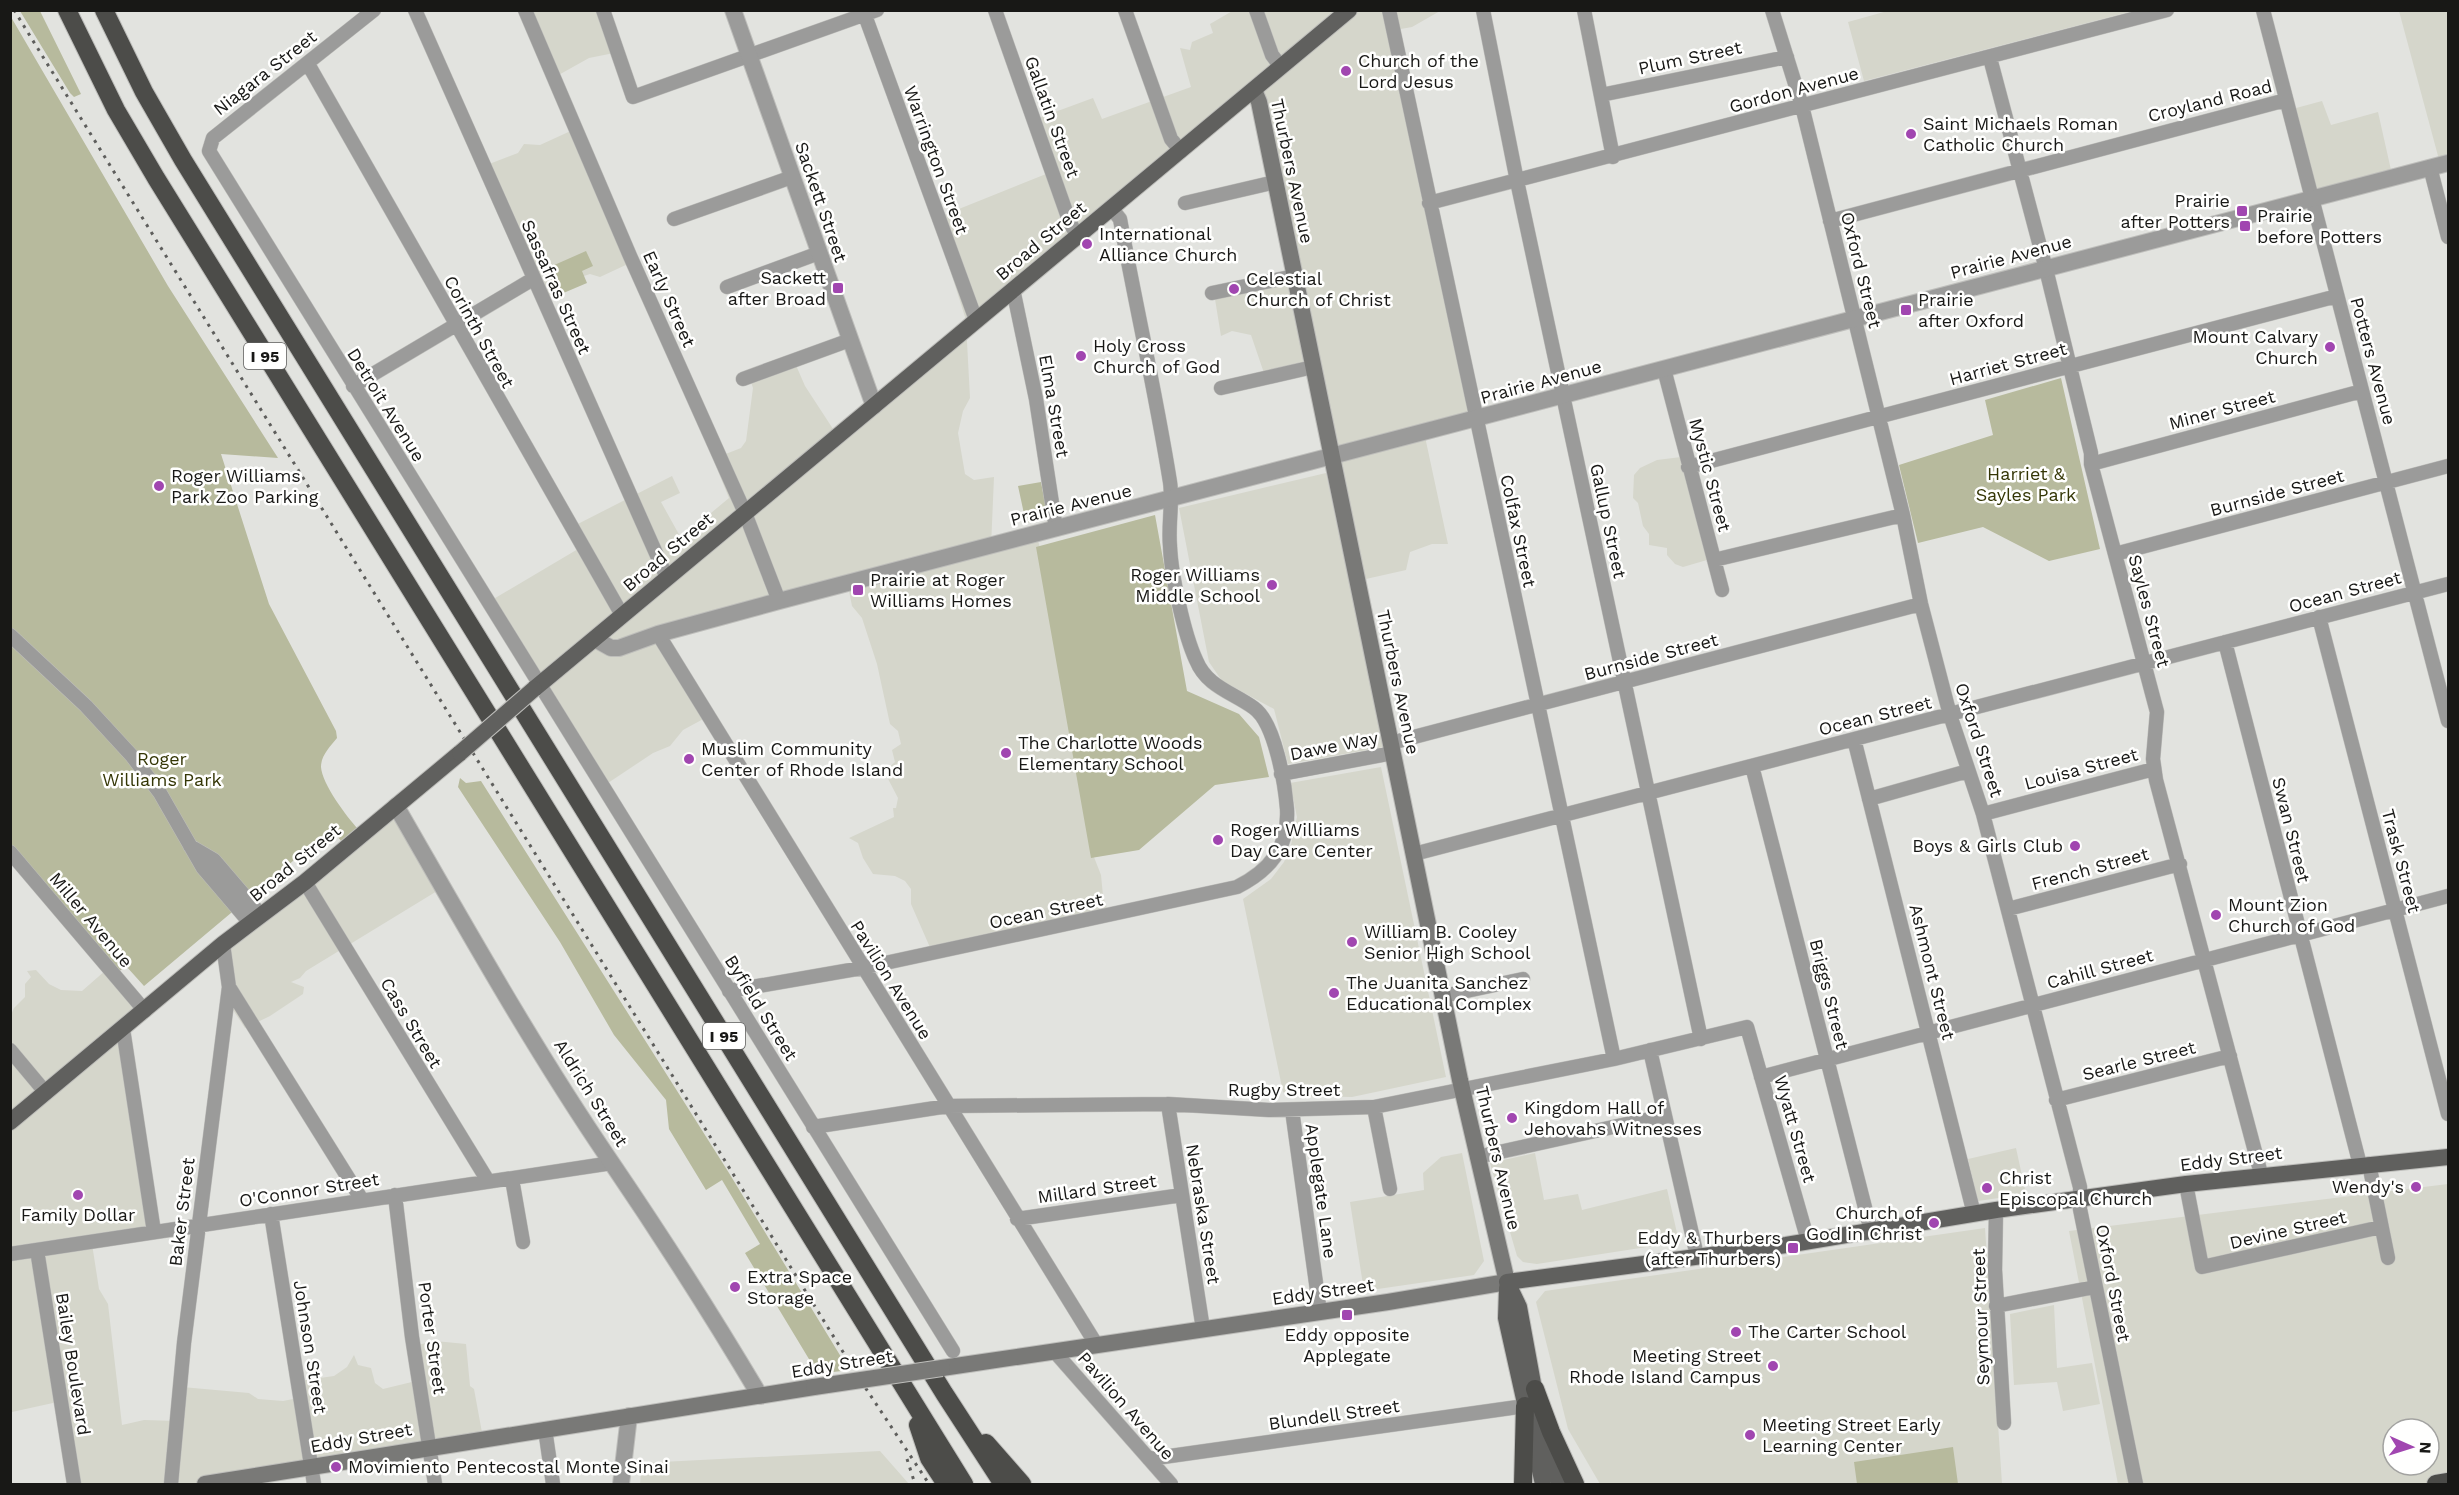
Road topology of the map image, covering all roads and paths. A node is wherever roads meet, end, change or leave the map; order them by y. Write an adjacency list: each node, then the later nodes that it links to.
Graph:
1 (67, 10): 184 (highway, I 95)
2 (104, 10): 183 (highway, I 95)
3 (374, 10): 22 (street, Niagara Street)
4 (415, 10): 48 (street, Sassafras Street)
5 (525, 10): 74 (street, Early Street)
6 (603, 10): 19 (street)
7 (733, 10): 19 (street, Sackett Street)
8 (994, 10): 43 (street, Gallatin Street)
9 (1125, 10): 29 (street)
10 (1256, 10): 23 (street)
11 (1349, 10): 23 (main road, Broad Street)
12 (1389, 10): 39 (street, Colfax Street)
13 (1483, 10): 35 (street, Gallup Street)
14 (1584, 10): 25 (street)
15 (1772, 10): 20 (street, Oxford Street)
16 (2167, 10): 21 (street, Gordon Avenue)
17 (2263, 10): 26 (street, Potters Avenue)
18 (868, 12): 19 (street); 54 (street, Warrington Street)
19 (749, 56): 34 (street, Sackett Street)
20 (1787, 57): 25 (street, Plum Street); 27 (street, Oxford Street)
21 (1990, 58): 27 (street, Gordon Avenue); 33 (street, Sayles Street)
22 (308, 64): 28 (street, Niagara Street); 55 (street, Corinth Street)
23 (1281, 67): 24 (main road, Broad Street)
24 (1254, 90): 29 (main road, Broad Street); 36 (main road, Thurbers Avenue)
25 (1601, 95): 30 (street)
26 (2286, 100): 33 (street, Croyland Road); 37 (street, Potters Avenue)
27 (1802, 106): 30 (street, Gordon Avenue); 42 (street, Oxford Street)
28 (210, 144): 61 (street, Detroit Avenue)
29 (1181, 151): 40 (main road, Broad Street)
30 (1613, 157): 35 (street, Gordon Avenue)
31 (2448, 163): 32 (street, Prairie Avenue)
32 (2430, 168): 37 (street, Prairie Avenue); 44 (street)
33 (2020, 171): 42 (street, Croyland Road); 46 (street, Sayles Street)
34 (792, 177): 41 (street); 45 (street, Sackett Street)
35 (1517, 181): 39 (street, Gordon Avenue); 64 (street, Gallup Street)
36 (1275, 182): 38 (street); 47 (main road, Thurbers Avenue)
37 (2312, 200): 46 (street, Prairie Avenue); 52 (street, Potters Avenue)
38 (1185, 203)
39 (1429, 203): 67 (street, Colfax Street)
40 (1112, 209): 43 (main road, Broad Street); 73 (street, Ocean Street)
41 (674, 219)
42 (1830, 221): 53 (street, Oxford Street)
43 (1077, 235): 50 (main road, Broad Street)
44 (2448, 237)
45 (819, 253): 49 (street); 56 (street, Sackett Street)
46 (2046, 268): 53 (street, Prairie Avenue); 57 (street, Sayles Street)
47 (1295, 276): 51 (street); 58 (main road, Thurbers Avenue)
48 (533, 279): 55 (street); 79 (street, Sassafras Street)
49 (727, 287)
50 (1014, 290): 54 (main road, Broad Street); 76 (street, Elma Street)
51 (1212, 293)
52 (2337, 296): 57 (street, Harriet Street); 63 (street, Potters Avenue)
53 (1854, 319): 59 (street, Prairie Avenue); 66 (street, Oxford Street)
54 (976, 320): 65 (main road, Broad Street)
55 (454, 324): 61 (street); 85 (street, Corinth Street)
56 (850, 340): 60 (street); 65 (street, Sackett Street)
57 (2069, 366): 66 (street, Harriet Street); 69 (street, Sayles Street)
58 (1313, 367): 62 (street); 68 (main road, Thurbers Avenue)
59 (1664, 369): 64 (street, Prairie Avenue); 71 (street, Mystic Street)
60 (744, 379)
61 (353, 386): 93 (street, Detroit Avenue)
62 (1221, 388)
63 (2362, 391): 69 (street, Miner Street); 72 (street, Potters Avenue)
64 (1563, 396): 67 (street, Prairie Avenue); 92 (street, Gallup Street)
65 (874, 406): 74 (main road, Broad Street)
66 (1880, 417): 71 (street, Harriet Street); 75 (street, Oxford Street)
67 (1476, 419): 68 (street, Prairie Avenue); 94 (street, Colfax Street)
68 (1332, 457): 73 (street, Prairie Avenue); 98 (main road, Thurbers Avenue)
69 (2091, 464): 77 (street, Sayles Street)
70 (2448, 466): 72 (street, Burnside Street)
71 (1688, 467): 78 (street, Mystic Street)
72 (2386, 483): 77 (street, Burnside Street); 82 (street, Potters Avenue)
73 (1169, 501): 76 (street, Prairie Avenue); 102 (street, Ocean Street)
74 (746, 513): 79 (main road, Broad Street); 83 (street, Early Street)
75 (1904, 515): 78 (street); 84 (street, Oxford Street)
76 (1056, 529): 83 (street, Prairie Avenue)
77 (2115, 554): 91 (street, Sayles Street)
78 (1714, 560): 81 (street, Mystic Street)
79 (667, 578): 85 (main road, Broad Street)
80 (2448, 584): 82 (street, Ocean Street)
81 (1722, 590)
82 (2415, 593): 86 (street, Ocean Street); 96 (street, Potters Avenue)
83 (779, 601): 89 (street, Prairie Avenue)
84 (1921, 604): 92 (street, Burnside Street); 95 (street, Oxford Street)
85 (622, 615): 87 (main road, Broad Street)
86 (2319, 617): 90 (street, Ocean Street); 114 (street, Trask Street)
87 (602, 634): 89 (street, Prairie Avenue); 93 (main road, Broad Street)
88 (10, 635): 115 (street)
89 (651, 636): 119 (street, Pavilion Avenue)
90 (2225, 642): 91 (street, Ocean Street); 116 (street, Swan Street)
91 (2145, 663): 95 (street, Ocean Street); 100 (street, Sayles Street)
92 (1624, 682): 94 (street, Burnside Street); 103 (street, Gallup Street)
93 (537, 686): 105 (main road, Broad Street, bridge); 122 (street, Byfield Street)
94 (1537, 705): 98 (street, Burnside Street); 107 (street, Colfax Street)
95 (1950, 715): 97 (street, Ocean Street); 101 (street, Oxford Street)
96 (2448, 721)
97 (1854, 739): 99 (street, Ocean Street); 104 (street, Ashmont Street)
98 (1392, 748): 102 (street, Dawe Way); 109 (main road, Thurbers Avenue)
99 (1752, 766): 103 (street, Ocean Street); 134 (street, Briggs Street)
100 (2154, 769): 106 (street, Louisa Street); 110 (street, Sayles Street)
101 (1968, 771): 104 (street); 106 (street, Oxford Street)
102 (1281, 774): 119 (street, Ocean Street)
103 (1648, 794): 107 (street, Ocean Street); 129 (street, Gallup Street)
104 (1869, 799): 128 (street, Ashmont Street)
105 (396, 806): 111 (main road, Broad Street); 149 (street, Aldrich Street)
106 (1983, 814): 113 (street, Oxford Street)
107 (1562, 817): 109 (street, Ocean Street); 133 (street, Colfax Street)
108 (10, 852): 125 (street, Miller Avenue)
109 (1414, 854): 123 (main road, Thurbers Avenue)
110 (2180, 864): 113 (street, French Street); 118 (street, Sayles Street)
111 (305, 882): 115 (main road, Broad Street); 153 (street, Cass Street)
112 (2448, 896): 114 (street, Cahill Street)
113 (2008, 909): 124 (street, Oxford Street)
114 (2395, 910): 116 (street, Cahill Street); 143 (street, Trask Street)
115 (256, 919): 117 (main road, Broad Street)
116 (2300, 935): 118 (street, Cahill Street); 150 (street, Swan Street)
117 (223, 944): 121 (street, Baker Street); 125 (main road, Broad Street)
118 (2205, 960): 124 (street, Cahill Street); 132 (street, Sayles Street)
119 (862, 968): 122 (street, Ocean Street); 140 (street, Pavilion Avenue)
120 (1523, 979): 123 (street)
121 (229, 987): 159 (street); 164 (street, Baker Street)
122 (729, 991): 146 (street, Byfield Street)
123 (1443, 996): 136 (main road, Thurbers Avenue)
124 (2033, 1006): 128 (street, Cahill Street); 138 (street, Oxford Street)
125 (145, 1011): 127 (main road, Broad Street)
126 (1747, 1027): 129 (street, Rugby Street); 135 (street, Wyatt Street)
127 (123, 1029): 137 (main road, Broad Street); 167 (street)
128 (1928, 1032): 134 (street, Cahill Street); 162 (street, Ashmont Street)
129 (1701, 1039): 131 (street, Rugby Street)
130 (10, 1050): 137 (street)
131 (1650, 1050): 133 (street, Rugby Street); 144 (street)
132 (2230, 1056): 138 (street, Searle Street); 151 (street, Sayles Street)
133 (1614, 1059): 136 (street, Rugby Street)
134 (1827, 1059): 135 (street, Cahill Street); 166 (street, Briggs Street)
135 (1761, 1077): 168 (street, Wyatt Street)
136 (1462, 1090): 141 (street, Rugby Street); 147 (main road, Thurbers Avenue)
137 (46, 1093): 145 (main road, Broad Street)
138 (2056, 1100): 158 (street, Oxford Street)
139 (1168, 1104): 140 (street, Rugby Street); 142 (street, Rugby Street); 157 (street, Nebraska Street)
140 (948, 1106): 146 (street, Rugby Street); 163 (street, Pavilion Avenue)
141 (1374, 1107): 142 (street, Rugby Street); 155 (street)
142 (1292, 1110): 177 (street, Applegate Lane)
143 (2448, 1114)
144 (1662, 1116): 147 (street); 172 (street)
145 (10, 1122)
146 (813, 1127): 180 (street, Byfield Street)
147 (1477, 1157): 174 (main road, Thurbers Avenue)
148 (2448, 1158): 150 (main road, Eddy Street)
149 (612, 1163): 152 (street, O'Connor Street); 185 (street, Aldrich Street)
150 (2364, 1164): 151 (main road, Eddy Street); 165 (street, Swan Street)
151 (2261, 1174): 154 (main road, Eddy Street)
152 (512, 1179): 153 (street, O'Connor Street); 169 (street)
153 (488, 1181): 156 (street, O'Connor Street)
154 (2186, 1184): 158 (main road, Eddy Street); 165 (street, Devine Street)
155 (1390, 1189)
156 (395, 1195): 159 (street, O'Connor Street); 190 (street, Porter Street)
157 (1182, 1195): 163 (street, Millard Street); 178 (street, Nebraska Street)
158 (2081, 1198): 160 (main road, Eddy Street); 175 (street, Oxford Street)
159 (362, 1200): 161 (street, O'Connor Street)
160 (1996, 1210): 162 (main road, Eddy Street); 176 (street, Seymour Street)
161 (272, 1214): 164 (street, O'Connor Street); 192 (street, Johnson Street)
162 (1974, 1214): 166 (main road, Eddy Street)
163 (1017, 1219): 179 (street, Pavilion Avenue)
164 (198, 1225): 167 (street, O'Connor Street); 195 (street, Baker Street)
165 (2381, 1227): 173 (street, Swan Street)
166 (1871, 1231): 168 (main road, Eddy Street)
167 (154, 1232): 170 (street, O'Connor Street)
168 (1808, 1241): 172 (main road, Eddy Street)
169 (523, 1242)
170 (37, 1250): 171 (street, O'Connor Street); 194 (street, Bailey Boulevard)
171 (10, 1254)
172 (1696, 1256): 174 (main road, Eddy Street)
173 (2388, 1258)
174 (1507, 1282): 177 (main road, Eddy Street); 182 (main road, Thurbers Avenue); 186 (main road, Thurbers Avenue)
175 (2095, 1287): 176 (street); 210 (street, Oxford Street)
176 (1996, 1306): 188 (street, Seymour Street)
177 (1320, 1312): 178 (main road, Eddy Street)
178 (1203, 1329): 179 (main road, Eddy Street)
179 (1096, 1344): 181 (main road, Eddy Street)
180 (953, 1351)
181 (1054, 1351): 185 (main road, Eddy Street, bridge); 191 (street, Pavilion Avenue)
182 (1535, 1389): 208 (main road, Thurbers Avenue); 209 (highway)
183 (944, 1393): 203 (highway, I 95); 204 (highway)
184 (908, 1395): 201 (highway); 202 (highway, I 95)
185 (760, 1396): 187 (main road, Eddy Street)
186 (1525, 1406): 191 (street, Blundell Street); 206 (highway); 207 (main road, Thurbers Avenue)
187 (629, 1416): 189 (main road, Eddy Street); 200 (street)
188 (2004, 1423)
189 (545, 1429): 190 (main road, Eddy Street); 199 (street)
190 (429, 1447): 192 (main road, Eddy Street); 198 (street, Porter Street)
191 (1149, 1459): 205 (street, Pavilion Avenue)
192 (312, 1467): 196 (main road, Eddy Street); 197 (street, Johnson Street)
193 (2448, 1482): 211 (highway)
194 (74, 1485)
195 (171, 1485)
196 (205, 1485)
197 (314, 1485)
198 (435, 1485)
199 (553, 1485)
200 (621, 1485)
201 (946, 1485)
202 (964, 1485)
203 (1003, 1485)
204 (1022, 1485)
205 (1171, 1485)
206 (1522, 1485)
207 (1543, 1485)
208 (1560, 1485)
209 (1575, 1485)
210 (2136, 1485)
211 (2436, 1485)

